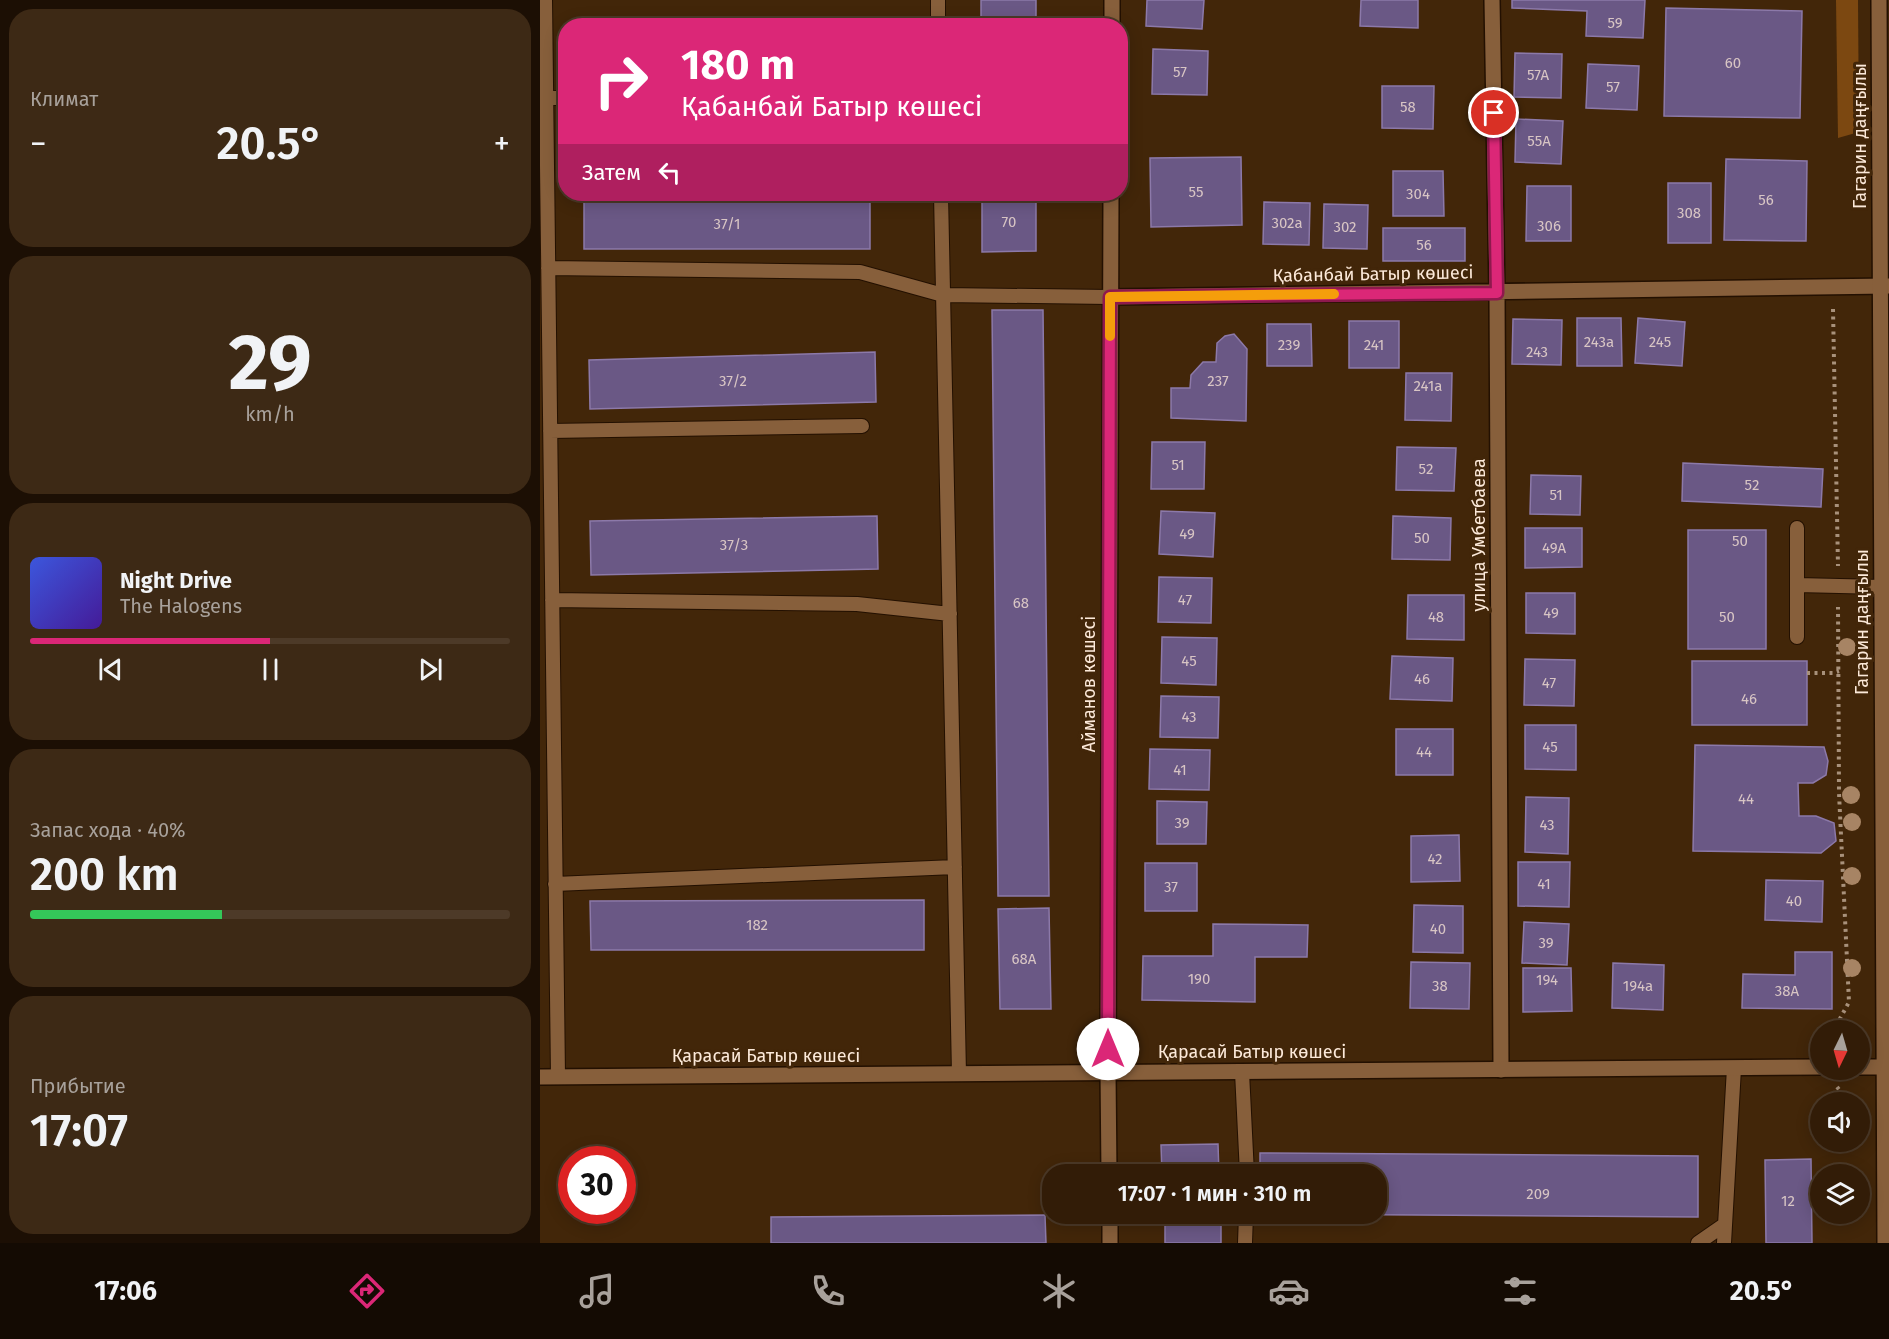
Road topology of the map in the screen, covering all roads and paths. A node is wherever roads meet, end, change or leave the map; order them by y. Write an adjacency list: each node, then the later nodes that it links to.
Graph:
1 (544, 0): 8 (lane)
2 (938, 0): 6 (lane)
3 (1112, 0): 7 (street)
4 (1492, 0): 14 (street, улица Умбетбаева)
5 (1879, 0): 13 (street, Гагарин даңғылы)
6 (938, 18)
7 (1112, 18)
8 (546, 98): 9 (lane); 12 (lane)
9 (558, 98)
10 (942, 201): 15 (lane)
11 (1111, 201): 17 (street, Айманов көшесі)
12 (548, 268): 15 (lane); 16 (lane)
13 (1885, 287): 14 (street, Қабанбай Батыр көшесі); 24 (street, Гагарин даңғылы)
14 (1497, 293): 17 (street, Қабанбай Батыр көшесі); 37 (street, улица Умбетбаева)
15 (944, 295): 17 (lane); 26 (lane)
16 (544, 296): 20 (lane)
17 (1110, 297): 38 (street, Айманов көшесі)
18 (1833, 309): 23 (path)
19 (862, 426): 20 (lane)
20 (550, 431): 25 (lane)
21 (1797, 528): 22 (lane)
22 (1797, 585): 23 (lane); 27 (lane)
23 (1838, 586): 24 (lane); 28 (path)
24 (1882, 587): 35 (street, Гагарин даңғылы)
25 (552, 600): 26 (lane); 31 (lane)
26 (950, 614): 30 (lane)
27 (1797, 638)
28 (1839, 671): 29 (path); 32 (path)
29 (1807, 673)
30 (955, 867): 31 (lane); 40 (lane)
31 (555, 884): 42 (lane)
32 (1839, 1020)
33 (1810, 1067): 36 (street, Қарасай Батыр көшесі)
34 (1870, 1067): 35 (street)
35 (1886, 1067): 54 (street, Гагарин даңғылы)
36 (1734, 1068): 37 (street, Қарасай Батыр көшесі); 49 (lane)
37 (1501, 1070): 39 (street, Қарасай Батыр көшесі)
38 (1108, 1072): 39 (street, Қарасай Батыр көшесі); 40 (street, Қарасай Батыр көшесі); 45 (street, Айманов көшесі)
39 (1242, 1072): 46 (lane)
40 (959, 1074): 42 (street, Қарасай Батыр көшесі)
41 (540, 1077): 42 (street, Қарасай Батыр көшесі)
42 (558, 1077)
43 (1837, 1088): 44 (path)
44 (1840, 1092)
45 (1109, 1164)
46 (1247, 1164)
47 (1110, 1224): 50 (street)
48 (1246, 1224): 51 (lane)
49 (1724, 1225): 52 (lane); 53 (lane)
50 (1110, 1243)
51 (1245, 1243)
52 (1698, 1243)
53 (1724, 1243)
54 (1885, 1243)

